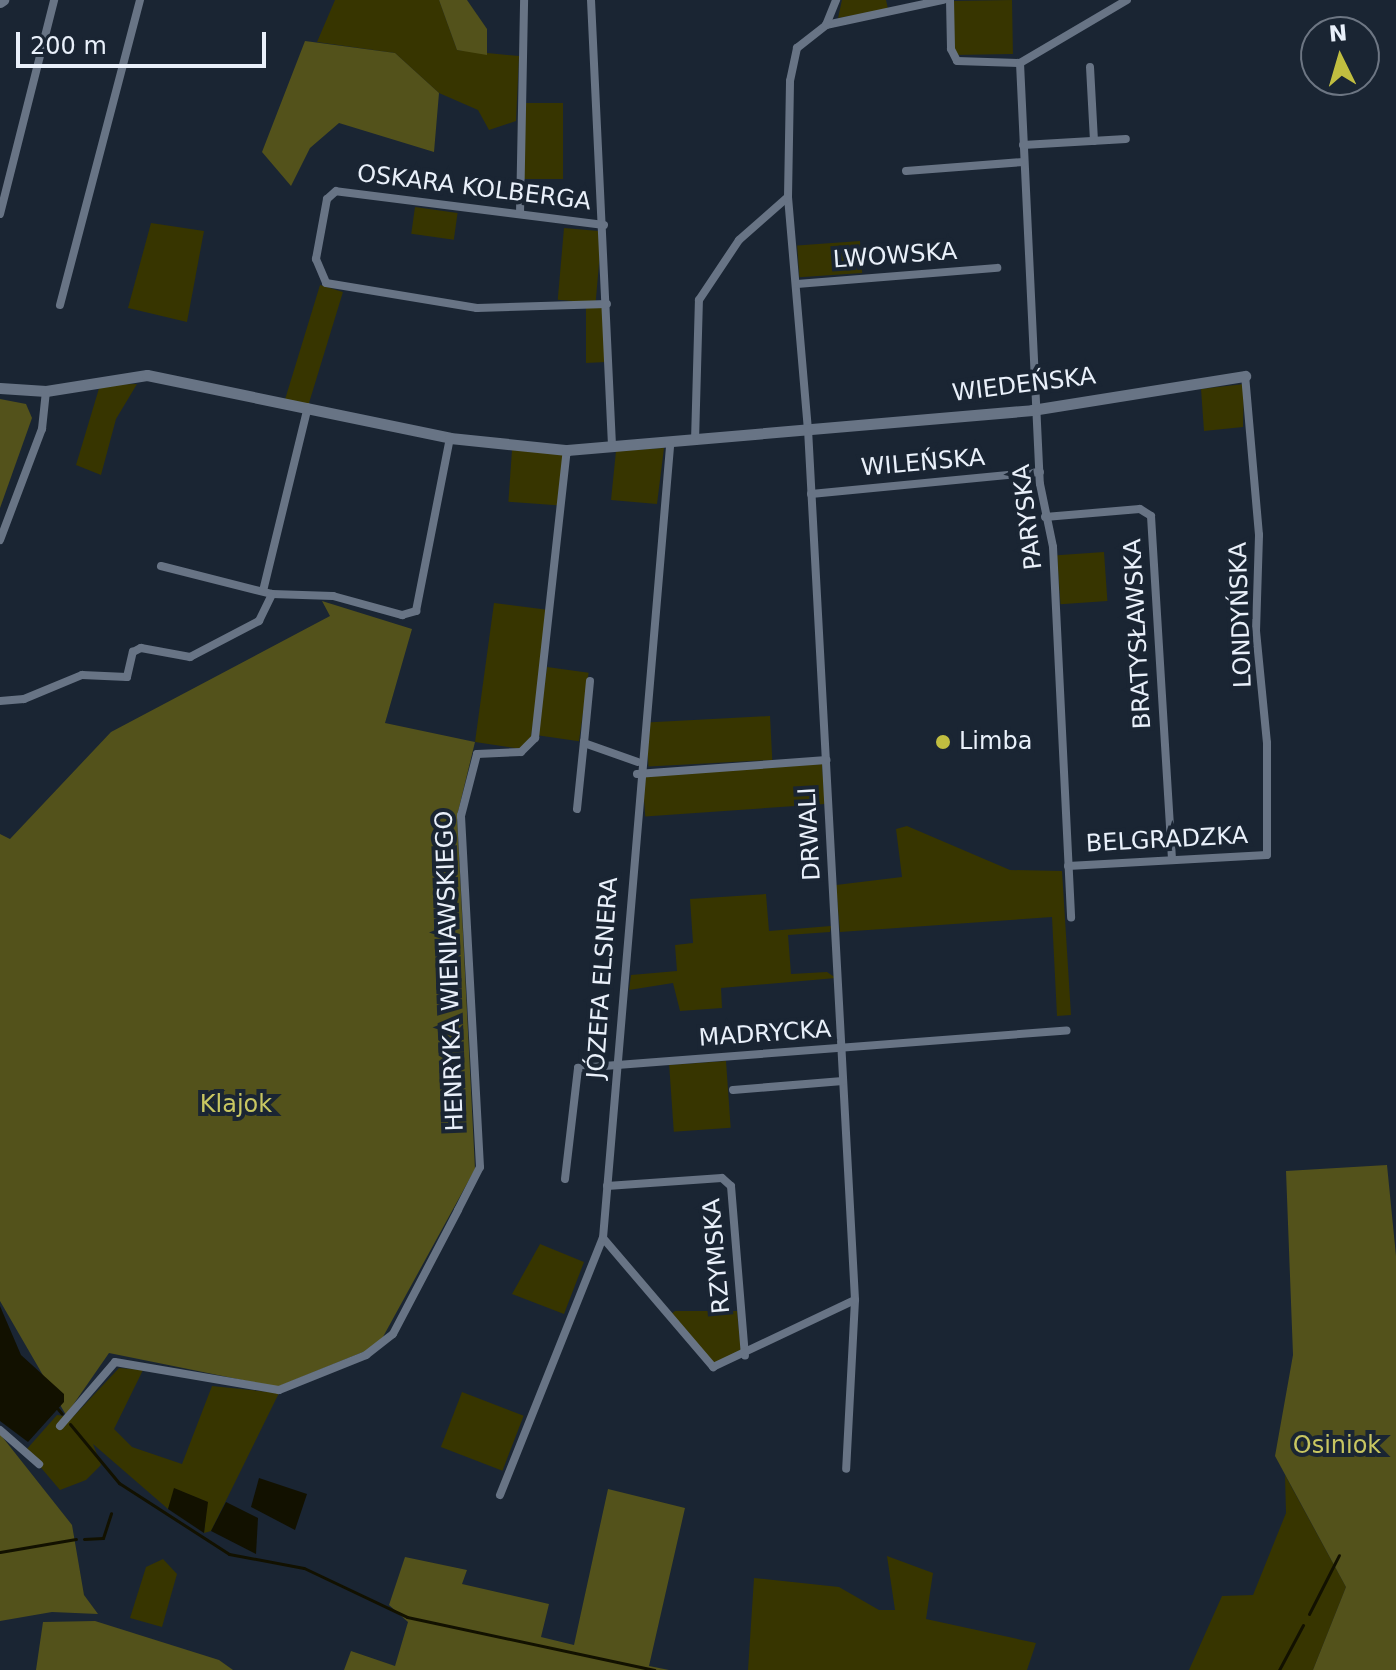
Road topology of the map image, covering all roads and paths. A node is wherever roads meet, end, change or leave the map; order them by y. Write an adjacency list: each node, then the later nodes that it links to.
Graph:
1 (54, 0): 18 (street)
2 (140, 0): 24 (street)
3 (524, 0): 19 (street)
4 (591, 0): 20 (street)
5 (836, 0): 9 (street)
6 (943, 0): 9 (street)
7 (950, 0): 10 (street)
8 (1127, 0): 10 (street)
9 (826, 25): 17 (street)
10 (1020, 63): 14 (street, PARYSKA)
11 (1090, 67): 13 (street)
12 (1126, 139): 13 (street)
13 (1094, 141): 14 (street)
14 (1023, 145): 15 (street, PARYSKA)
15 (1024, 162): 16 (street); 29 (street, PARYSKA)
16 (906, 171)
17 (788, 197): 22 (street, DRWALI); 32 (street)
18 (0, 214)
19 (520, 214): 20 (street, OSKARA KOLBERGA); 23 (street, OSKARA KOLBERGA)
20 (604, 225): 23 (street)
21 (997, 268): 22 (street, LWOWSKA)
22 (797, 284): 30 (street, DRWALI)
23 (607, 304): 34 (street)
24 (60, 305)
25 (1245, 376): 29 (street, WIEDEŃSKA); 49 (street, LONDYŃSKA)
26 (0, 388): 27 (street)
27 (46, 391): 28 (street); 39 (street)
28 (308, 407): 31 (street); 41 (street)
29 (1038, 409): 30 (street, WIEDEŃSKA); 36 (street, PARYSKA)
30 (808, 429): 32 (street, WIEDEŃSKA); 37 (street, DRWALI)
31 (450, 438): 35 (street); 41 (street)
32 (694, 442): 33 (street)
33 (670, 446): 34 (street); 46 (street, JÓZEFA ELSNERA)
34 (612, 447): 35 (street)
35 (567, 450): 63 (street, HENRYKA WIENIAWSKIEGO)
36 (1040, 472): 37 (street, WILEŃSKA); 38 (street, PARYSKA)
37 (811, 494): 45 (street, DRWALI)
38 (1045, 517): 50 (street, BRATYSŁAWSKA); 51 (street, PARYSKA)
39 (0, 540)
40 (161, 566): 41 (street)
41 (268, 593): 43 (street)
42 (590, 681): 44 (street)
43 (0, 701)
44 (584, 740): 46 (street); 48 (street)
45 (826, 760): 47 (street); 54 (street, DRWALI)
46 (638, 762): 47 (street, JÓZEFA ELSNERA)
47 (637, 774): 55 (street, JÓZEFA ELSNERA)
48 (577, 809)
49 (1267, 855): 50 (street, BELGRADZKA)
50 (1172, 859): 51 (street, BELGRADZKA)
51 (1068, 866): 52 (street, PARYSKA)
52 (1071, 918)
53 (1067, 1030): 54 (street, MADRYCKA)
54 (842, 1049): 55 (street, MADRYCKA); 56 (street, DRWALI)
55 (617, 1064): 58 (street, MADRYCKA); 59 (street, JÓZEFA ELSNERA)
56 (843, 1081): 57 (street); 61 (street, DRWALI)
57 (733, 1090)
58 (565, 1179)
59 (607, 1186): 60 (street, JÓZEFA ELSNERA); 62 (street, RZYMSKA)
60 (603, 1238): 62 (street); 67 (street, JÓZEFA ELSNERA)
61 (855, 1300): 62 (street); 66 (street, DRWALI)
62 (745, 1355)
63 (60, 1426)
64 (0, 1430): 65 (street)
65 (39, 1464)
66 (846, 1469)
67 (500, 1495)

